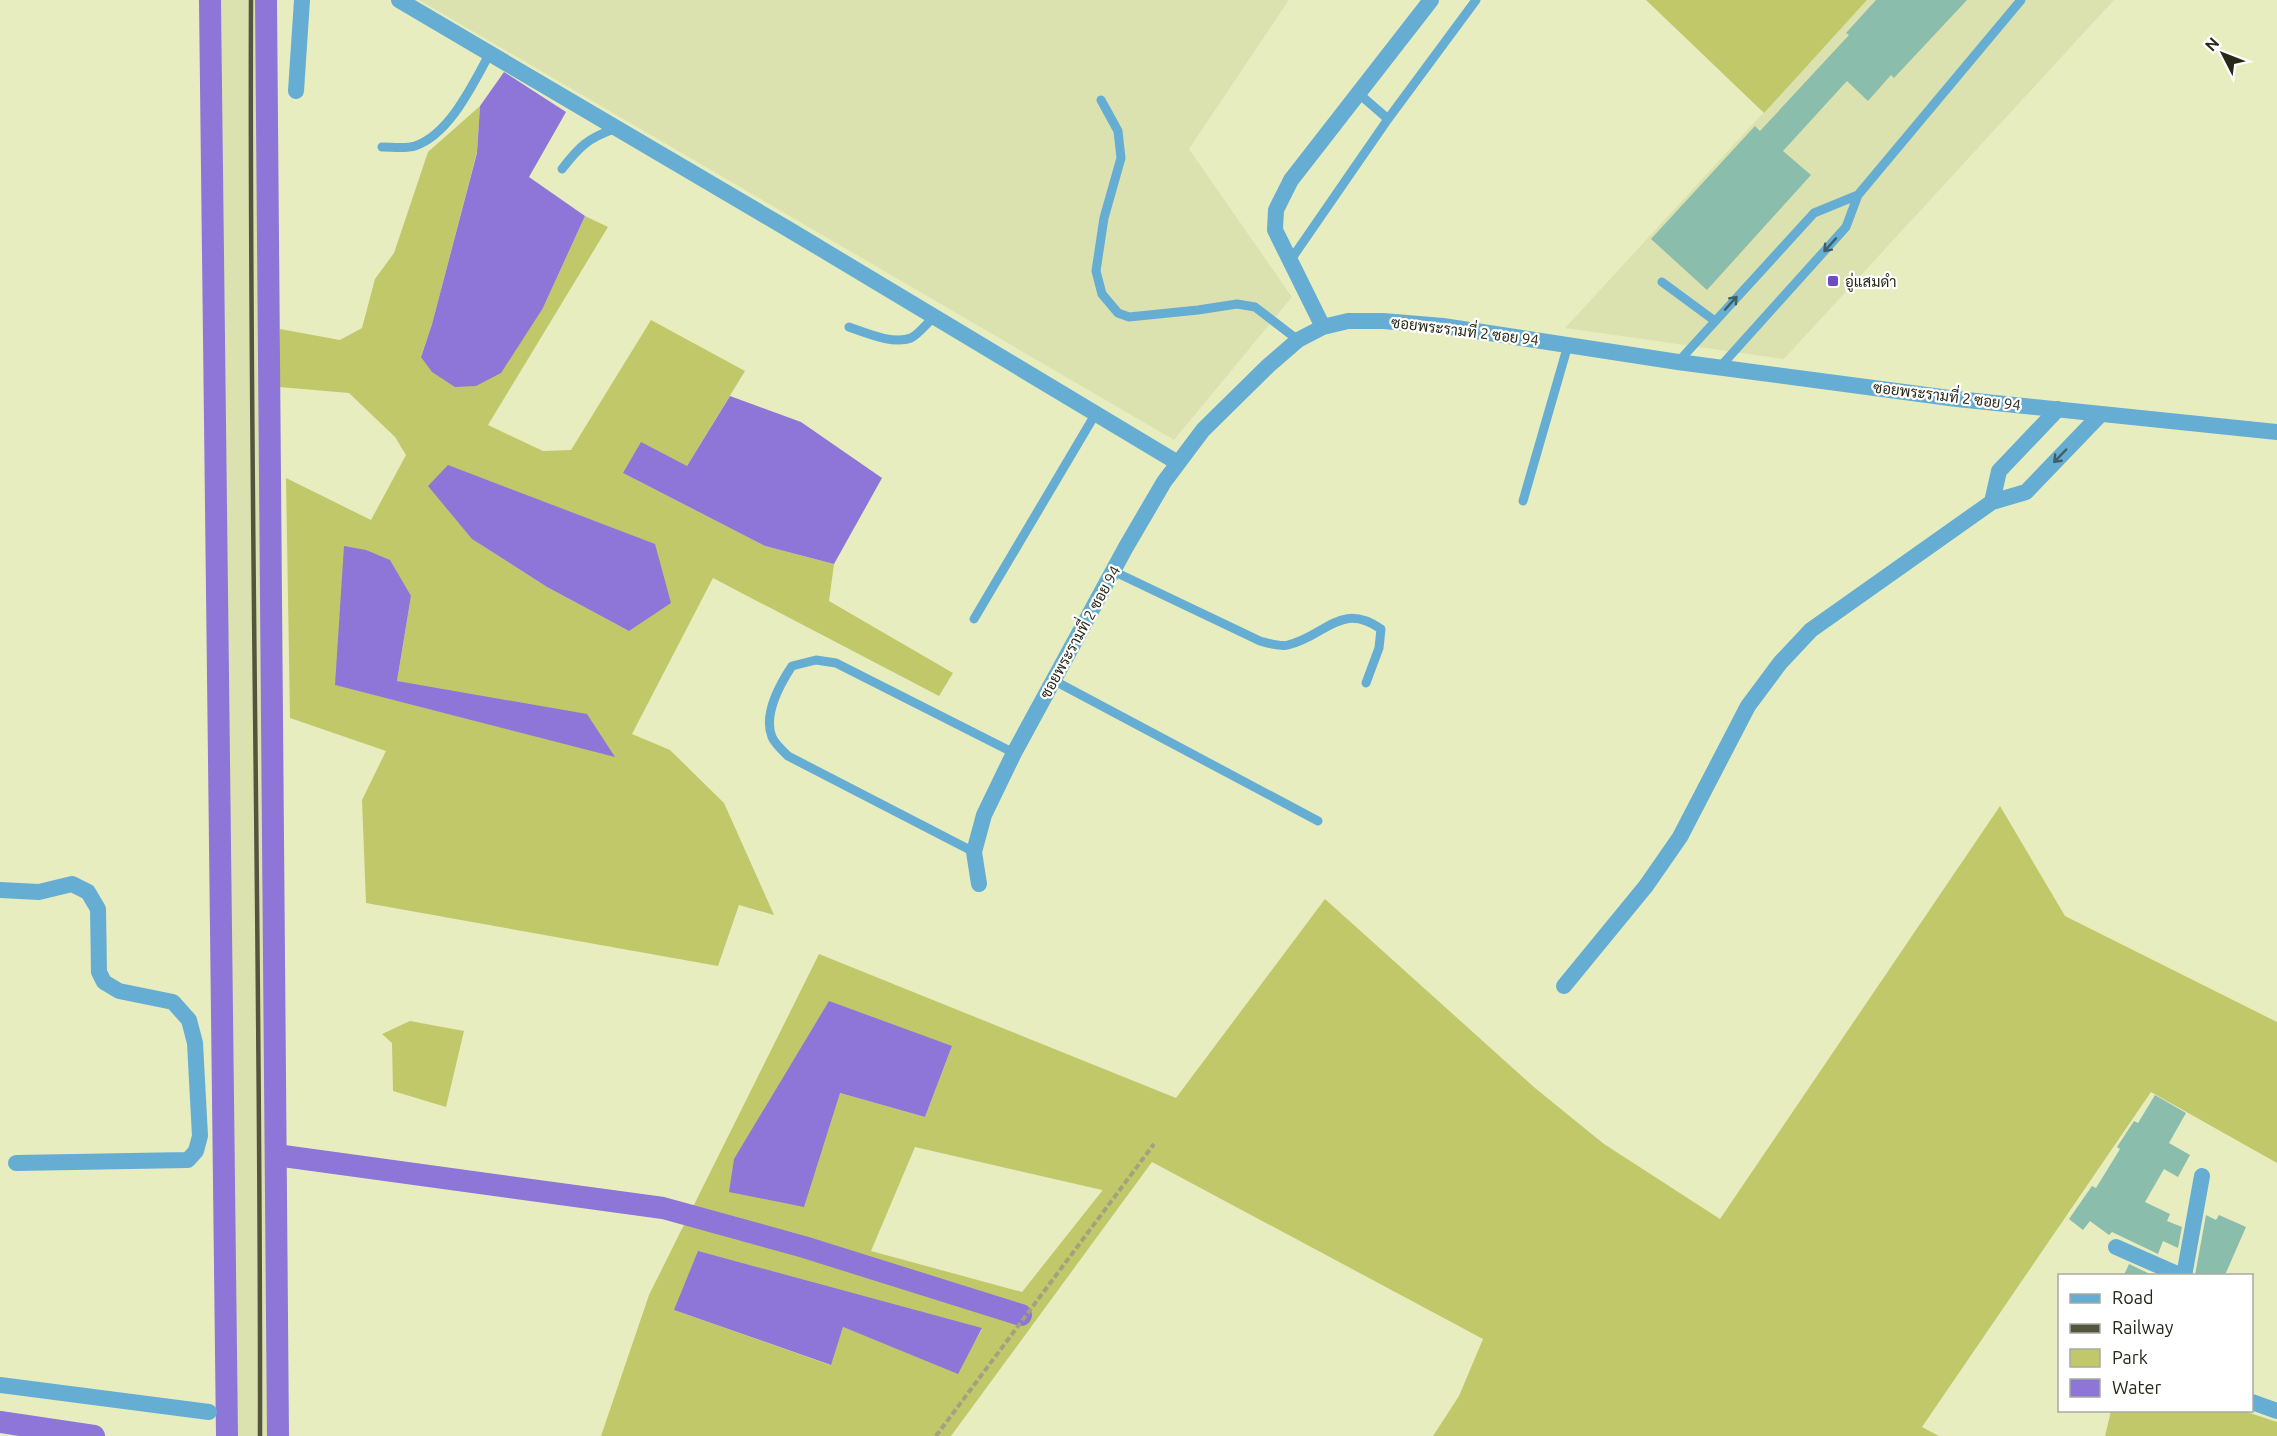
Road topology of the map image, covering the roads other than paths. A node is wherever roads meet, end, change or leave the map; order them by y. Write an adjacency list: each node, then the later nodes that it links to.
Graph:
1 (302, 0): 7 (street)
2 (399, 0): 6 (street)
3 (1431, 0): 8 (street)
4 (1476, 0): 10 (lane)
5 (2021, 0): 14 (lane)
6 (490, 53): 11 (street); 12 (lane)
7 (296, 91)
8 (1358, 93): 10 (lane); 15 (street)
9 (1101, 100): 21 (lane)
10 (1388, 119): 15 (lane)
11 (614, 129): 13 (lane); 17 (street)
12 (382, 147)
13 (562, 169)
14 (1858, 195): 18 (lane, one-way to 14); 24 (lane, one-way to 24)
15 (1290, 261): 20 (street)
16 (1662, 282): 18 (lane)
17 (933, 318): 19 (lane); 26 (street)
18 (1715, 321): 23 (lane)
19 (849, 327)
20 (1323, 327): 21 (street, ซอยพระรามที่ 2 ซอย 94); 22 (street, ซอยพระรามที่ 2 ซอย 94)
21 (1298, 340): 29 (street, ซอยพระรามที่ 2 ซอย 94)
22 (1568, 345): 23 (street, ซอยพระรามที่ 2 ซอย 94); 30 (lane)
23 (1678, 362): 24 (street, ซอยพระรามที่ 2 ซอย 94)
24 (1720, 368): 25 (street, ซอยพระรามที่ 2 ซอย 94)
25 (2058, 409): 27 (street, ซอยพระรามที่ 2 ซอย 94); 31 (street)
26 (1096, 413): 29 (street); 33 (lane)
27 (2101, 414): 28 (street, ซอยพระรามที่ 2 ซอย 94); 31 (street, one-way to 31)
28 (2277, 432)
29 (1178, 464): 32 (street, ซอยพระรามที่ 2 ซอย 94)
30 (1523, 501)
31 (1992, 502): 41 (street)
32 (1113, 571): 34 (street, ซอยพระรามที่ 2 ซอย 94); 35 (lane)
33 (974, 619)
34 (1053, 680): 36 (street, ซอยพระรามที่ 2 ซอย 94); 37 (lane)
35 (1366, 683)
36 (1014, 753): 38 (street, ซอยพระรามที่ 2 ซอย 94); 38 (lane)
37 (1318, 821)
38 (974, 852): 39 (street, ซอยพระรามที่ 2 ซอย 94)
39 (979, 885)
40 (0, 890): 42 (street)
41 (1564, 986)
42 (16, 1163)
43 (2202, 1176): 46 (street)
44 (2116, 1247): 45 (street)
45 (2181, 1274)
46 (2183, 1274)
47 (0, 1384): 50 (street)
48 (2253, 1402): 49 (street)
49 (2277, 1411)
50 (209, 1412)

